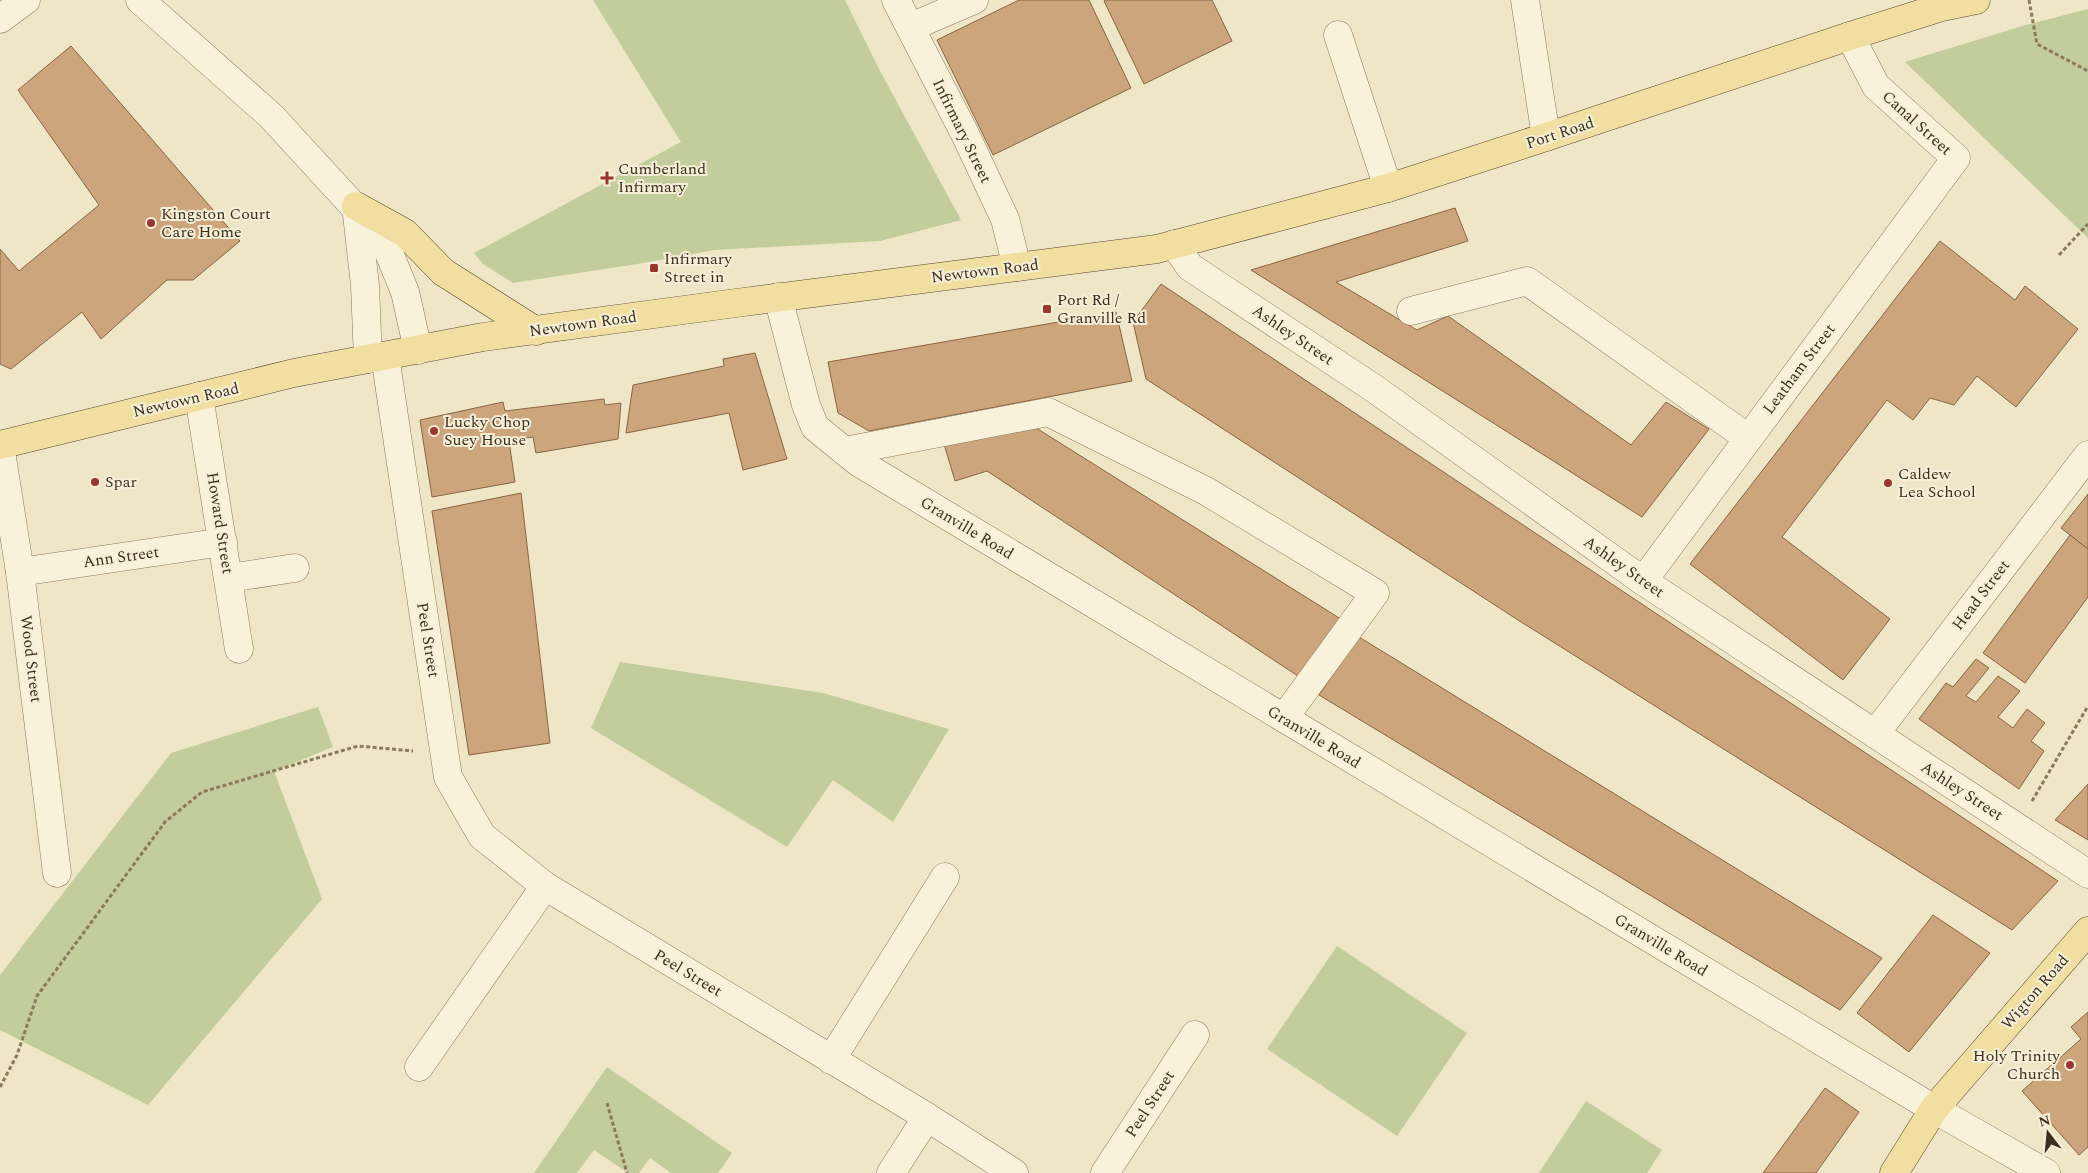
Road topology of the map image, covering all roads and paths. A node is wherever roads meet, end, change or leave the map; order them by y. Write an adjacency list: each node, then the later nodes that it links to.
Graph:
1 (26, 0): 9 (street)
2 (140, 0): 17 (street)
3 (896, 0): 10 (street, Infirmary Street)
4 (974, 0): 10 (street)
5 (1525, 0): 14 (street)
6 (1976, 0): 8 (main road, Port Road)
7 (2030, 0): 13 (path)
8 (1941, 4): 12 (main road, Port Road)
9 (0, 19)
10 (911, 27): 21 (street, Infirmary Street)
11 (1338, 34): 16 (street)
12 (1850, 36): 14 (main road, Port Road); 15 (street, Canal Street)
13 (2088, 71)
14 (1546, 138): 16 (main road, Port Road)
15 (1956, 158): 28 (street, Leatham Street)
16 (1388, 188): 19 (main road, Port Road)
17 (356, 206): 24 (main road); 25 (street); 26 (street, Peel Street)
18 (2088, 224): 20 (path)
19 (1174, 244): 21 (main road, Newtown Road); 36 (street, Ashley Street)
20 (2059, 255)
21 (1017, 267): 22 (main road, Newtown Road)
22 (778, 297): 24 (main road, Newtown Road); 30 (street, Granville Road)
23 (1411, 311): 28 (street)
24 (536, 330): 25 (main road, Newtown Road)
25 (418, 350): 26 (main road, Newtown Road)
26 (377, 358): 27 (main road, Newtown Road); 41 (street, Peel Street)
27 (199, 396): 29 (main road, Newtown Road); 32 (street, Howard Street)
28 (1748, 438): 36 (street, Leatham Street)
29 (0, 445): 34 (street, Wood Street)
30 (845, 451): 39 (street, Granville Road); 39 (street)
31 (2088, 455): 40 (street, Head Street)
32 (223, 542): 34 (street, Ann Street); 35 (street, Howard Street)
33 (295, 568): 35 (street)
34 (20, 572): 43 (street, Wood Street)
35 (228, 578): 37 (street, Howard Street)
36 (1643, 581): 40 (street, Ashley Street)
37 (239, 649)
38 (2088, 706): 42 (path)
39 (1284, 718): 53 (street, Granville Road)
40 (1875, 734): 42 (street, Ashley Street)
41 (445, 754): 46 (street, Peel Street); 51 (path)
42 (2016, 827): 44 (street, Ashley Street)
43 (58, 873)
44 (2088, 874)
45 (945, 877): 49 (street)
46 (545, 886): 49 (street, Peel Street); 50 (street)
47 (2088, 931): 53 (main road, Wigton Road)
48 (1195, 1035): 58 (street, Peel Street)
49 (831, 1060): 54 (street, Peel Street)
50 (419, 1067)
51 (0, 1087)
52 (607, 1103): 55 (path)
53 (1934, 1109): 59 (main road, Wigton Road); 60 (street, Granville Road)
54 (927, 1117): 56 (street); 57 (street, Peel Street)
55 (627, 1173)
56 (891, 1173)
57 (1014, 1173)
58 (1105, 1173)
59 (1894, 1173)
60 (2046, 1173)

